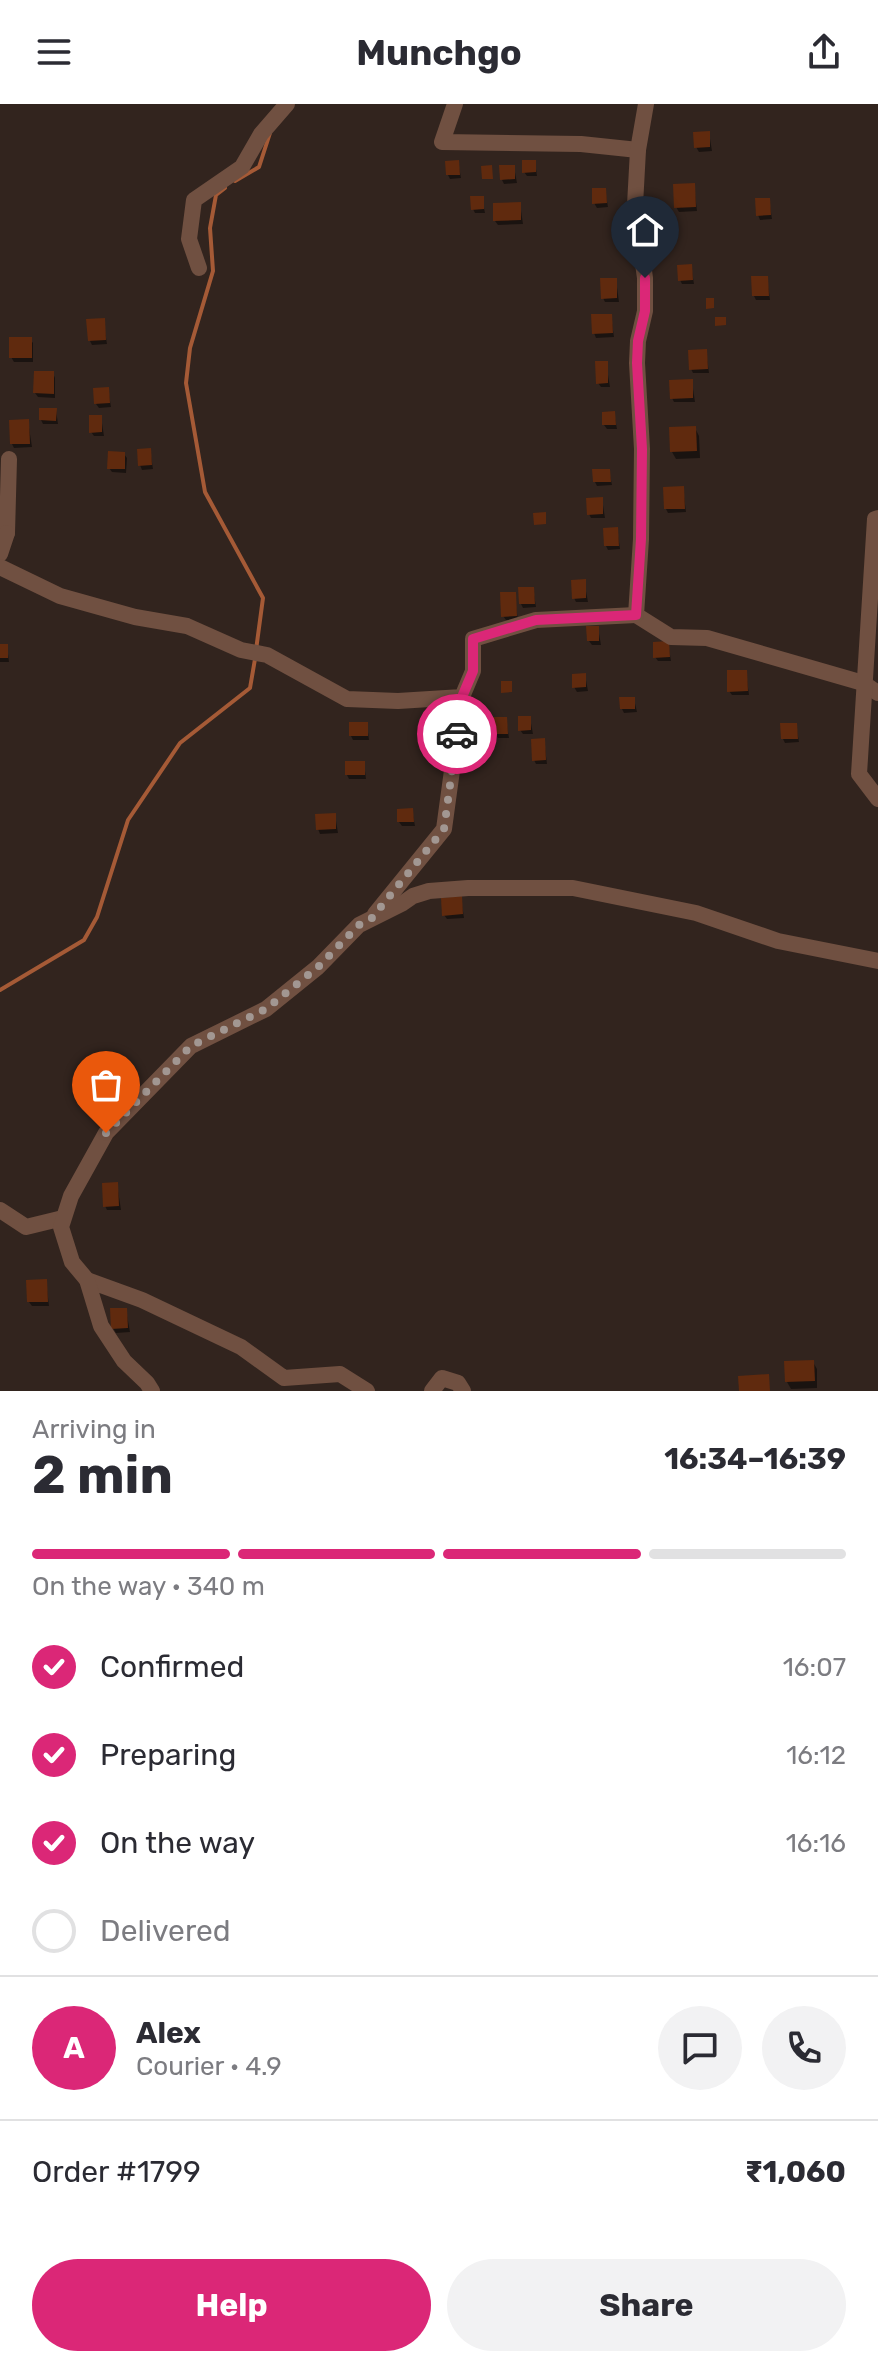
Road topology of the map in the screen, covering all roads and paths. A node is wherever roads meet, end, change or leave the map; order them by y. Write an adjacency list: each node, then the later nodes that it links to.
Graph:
1 (287, 104): 5 (street)
2 (455, 104): 4 (street)
3 (646, 104): 4 (street)
4 (638, 150): 11 (street)
5 (199, 268)
6 (9, 459): 8 (street)
7 (878, 518): 12 (street)
8 (3, 533): 9 (street)
9 (0, 554)
10 (0, 567): 14 (street)
11 (636, 615): 12 (street); 14 (street)
12 (863, 683): 13 (street); 15 (street)
13 (878, 693)
14 (462, 697): 16 (street)
15 (878, 799)
16 (371, 919): 17 (street); 19 (street)
17 (878, 961)
18 (0, 1210): 19 (street)
19 (63, 1218): 20 (street)
20 (87, 1280): 21 (street); 22 (street)
21 (152, 1391)
22 (367, 1391)
23 (432, 1391): 24 (street)
24 (463, 1391)

